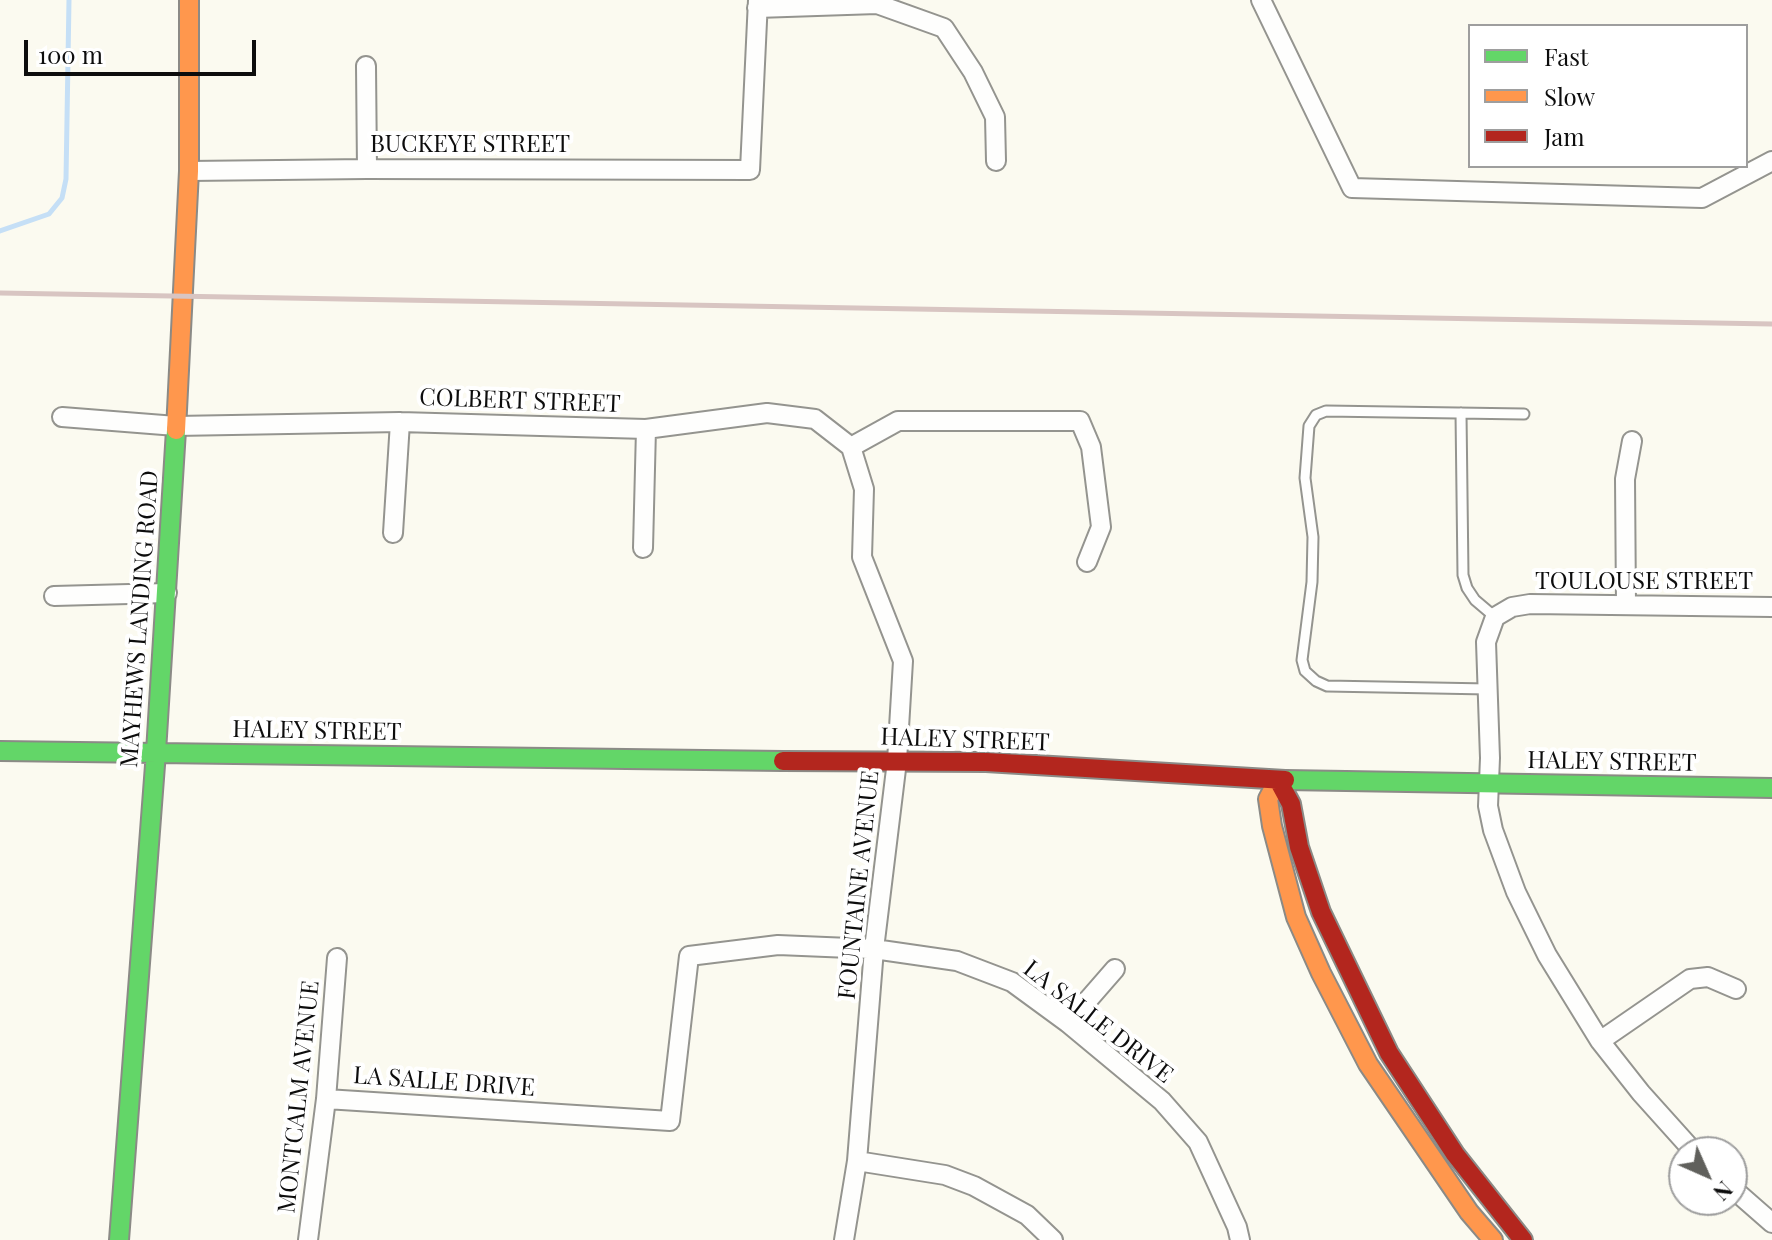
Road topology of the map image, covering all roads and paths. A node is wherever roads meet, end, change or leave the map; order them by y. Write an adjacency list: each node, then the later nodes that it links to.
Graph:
1 (189, 0): 8 (street, MAYHEWS LANDING ROAD)
2 (1261, 0): 6 (street)
3 (758, 4): 5 (street); 7 (street, BUCKEYE STREET)
4 (366, 66): 7 (street)
5 (996, 161)
6 (1772, 161)
7 (367, 169): 8 (street, BUCKEYE STREET)
8 (189, 171): 13 (street, MAYHEWS LANDING ROAD)
9 (1461, 413): 10 (lane); 24 (lane); 25 (lane)
10 (1524, 414)
11 (62, 417): 13 (street, COLBERT STREET)
12 (400, 422): 13 (street, COLBERT STREET); 14 (street, COLBERT STREET); 17 (street)
13 (176, 426): 20 (street, MAYHEWS LANDING ROAD)
14 (646, 429): 16 (street, COLBERT STREET); 18 (street)
15 (1632, 441): 22 (street)
16 (851, 447): 19 (street); 28 (street, FOUNTAINE AVENUE)
17 (393, 533)
18 (643, 548)
19 (1087, 562)
20 (167, 593): 21 (street); 27 (street, MAYHEWS LANDING ROAD)
21 (54, 596)
22 (1626, 605): 23 (street, TOULOUSE STREET); 24 (street, TOULOUSE STREET)
23 (1772, 607)
24 (1495, 617): 25 (street)
25 (1488, 689): 30 (street)
26 (0, 751): 27 (street, HALEY STREET)
27 (156, 752): 28 (street, HALEY STREET); 43 (street, MAYHEWS LANDING ROAD)
28 (897, 761): 29 (street, HALEY STREET); 32 (street, FOUNTAINE AVENUE)
29 (1278, 780): 30 (street, HALEY STREET); 48 (street); 49 (street)
30 (1489, 784): 31 (street, HALEY STREET); 37 (street)
31 (1772, 788)
32 (874, 949): 36 (street, LA SALLE DRIVE); 38 (street, LA SALLE DRIVE); 40 (street, FOUNTAINE AVENUE)
33 (337, 958): 38 (street, MONTCALM AVENUE)
34 (1115, 969): 36 (street)
35 (1736, 989): 37 (street)
36 (1068, 1023): 47 (street, LA SALLE DRIVE)
37 (1600, 1041): 39 (street)
38 (326, 1099): 44 (street, MONTCALM AVENUE)
39 (1680, 1136)
40 (857, 1161): 45 (street, FOUNTAINE AVENUE); 46 (street)
41 (1748, 1202): 42 (street)
42 (1772, 1223)
43 (119, 1240)
44 (308, 1240)
45 (844, 1240)
46 (1053, 1240)
47 (1240, 1240)
48 (1493, 1240)
49 (1523, 1240)

